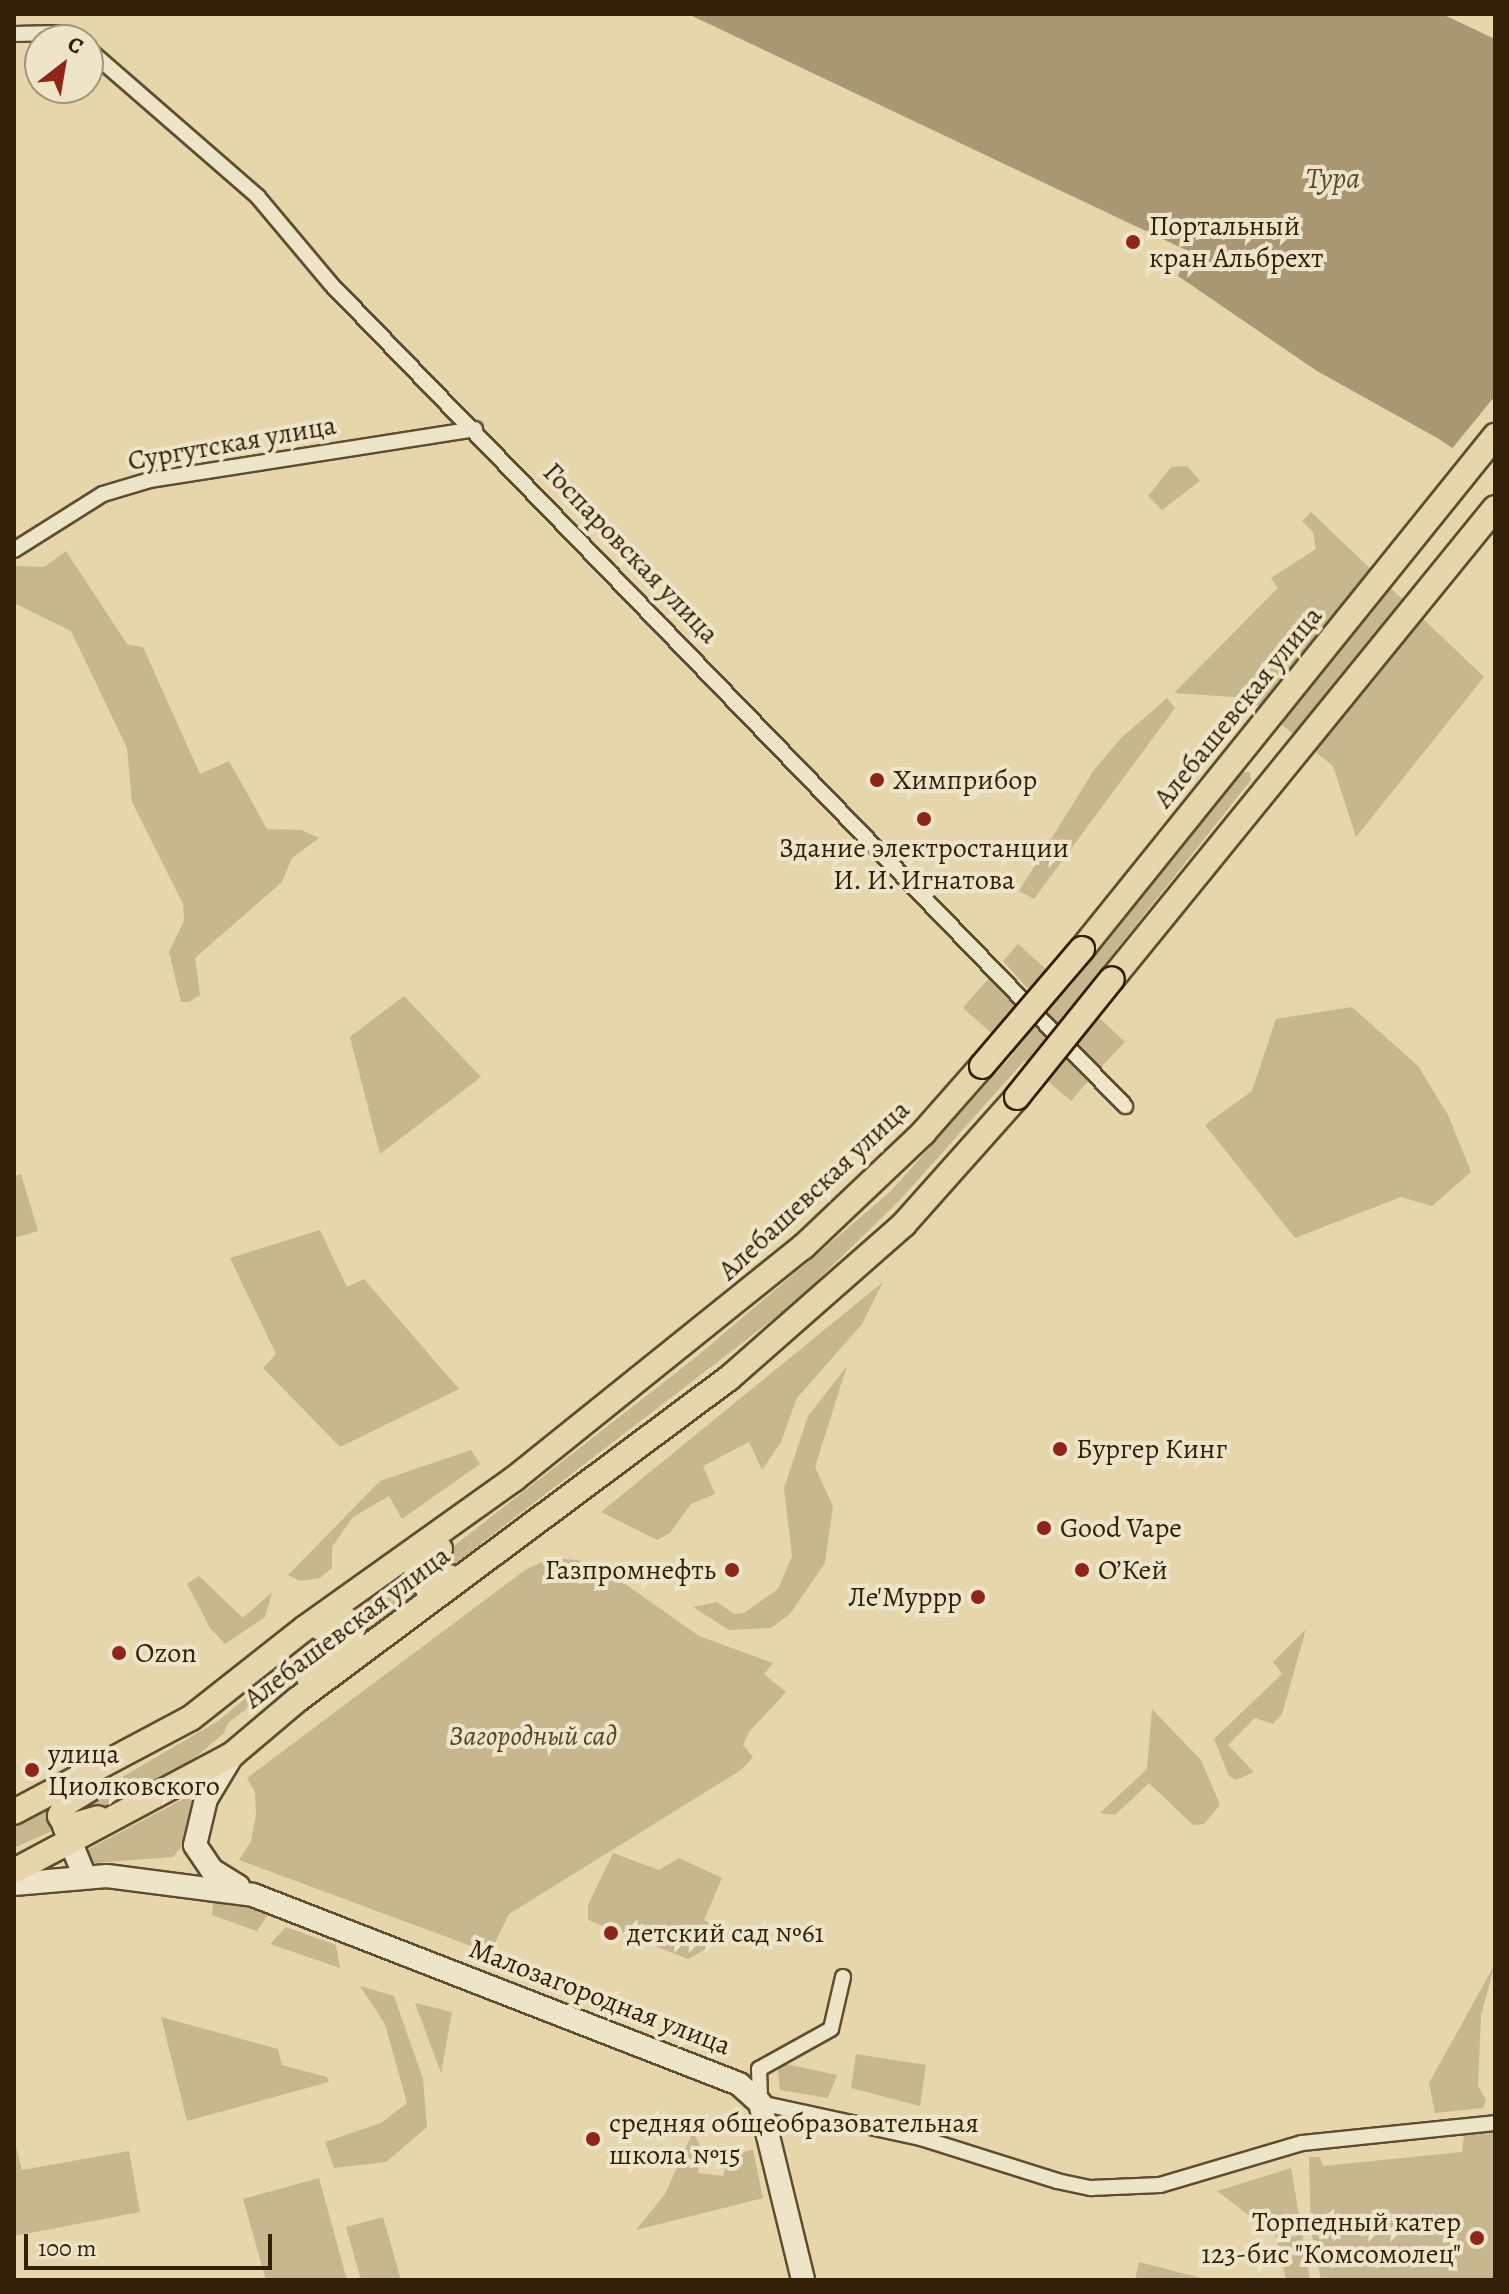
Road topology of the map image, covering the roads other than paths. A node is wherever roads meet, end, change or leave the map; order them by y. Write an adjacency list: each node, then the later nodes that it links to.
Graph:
1 (104, 62): 2 (street, Госпаровская улица)
2 (475, 429): 5 (street, Сургутская улица); 6 (street, Госпаровская улица)
3 (1495, 436): 7 (main road, Алебашевская улица, bridge)
4 (1495, 508): 8 (main road, Алебашевская улица, bridge)
5 (14, 550)
6 (1125, 1106)
7 (487, 1497): 8 (main road); 9 (main road, Алебашевская улица)
8 (480, 1563): 10 (main road, Алебашевская улица)
9 (305, 1628): 10 (main road); 11 (main road, Алебашевская улица)
10 (297, 1700): 12 (main road, Алебашевская улица)
11 (142, 1746): 13 (main road, Алебашевская улица); 14 (main road)
12 (233, 1754): 14 (main road, Алебашевская улица); 18 (street, Малозагородная улица)
13 (14, 1812)
14 (67, 1833): 15 (main road, Алебашевская улица); 16 (street)
15 (14, 1871)
16 (85, 1877): 17 (street, Малозагородная улица); 18 (street, Малозагородная улица)
17 (14, 1884)
18 (253, 1895): 20 (street, Малозагородная улица)
19 (843, 1977): 20 (street, Малозагородная улица)
20 (760, 2103): 21 (street); 22 (street)
21 (1495, 2123)
22 (803, 2280)

